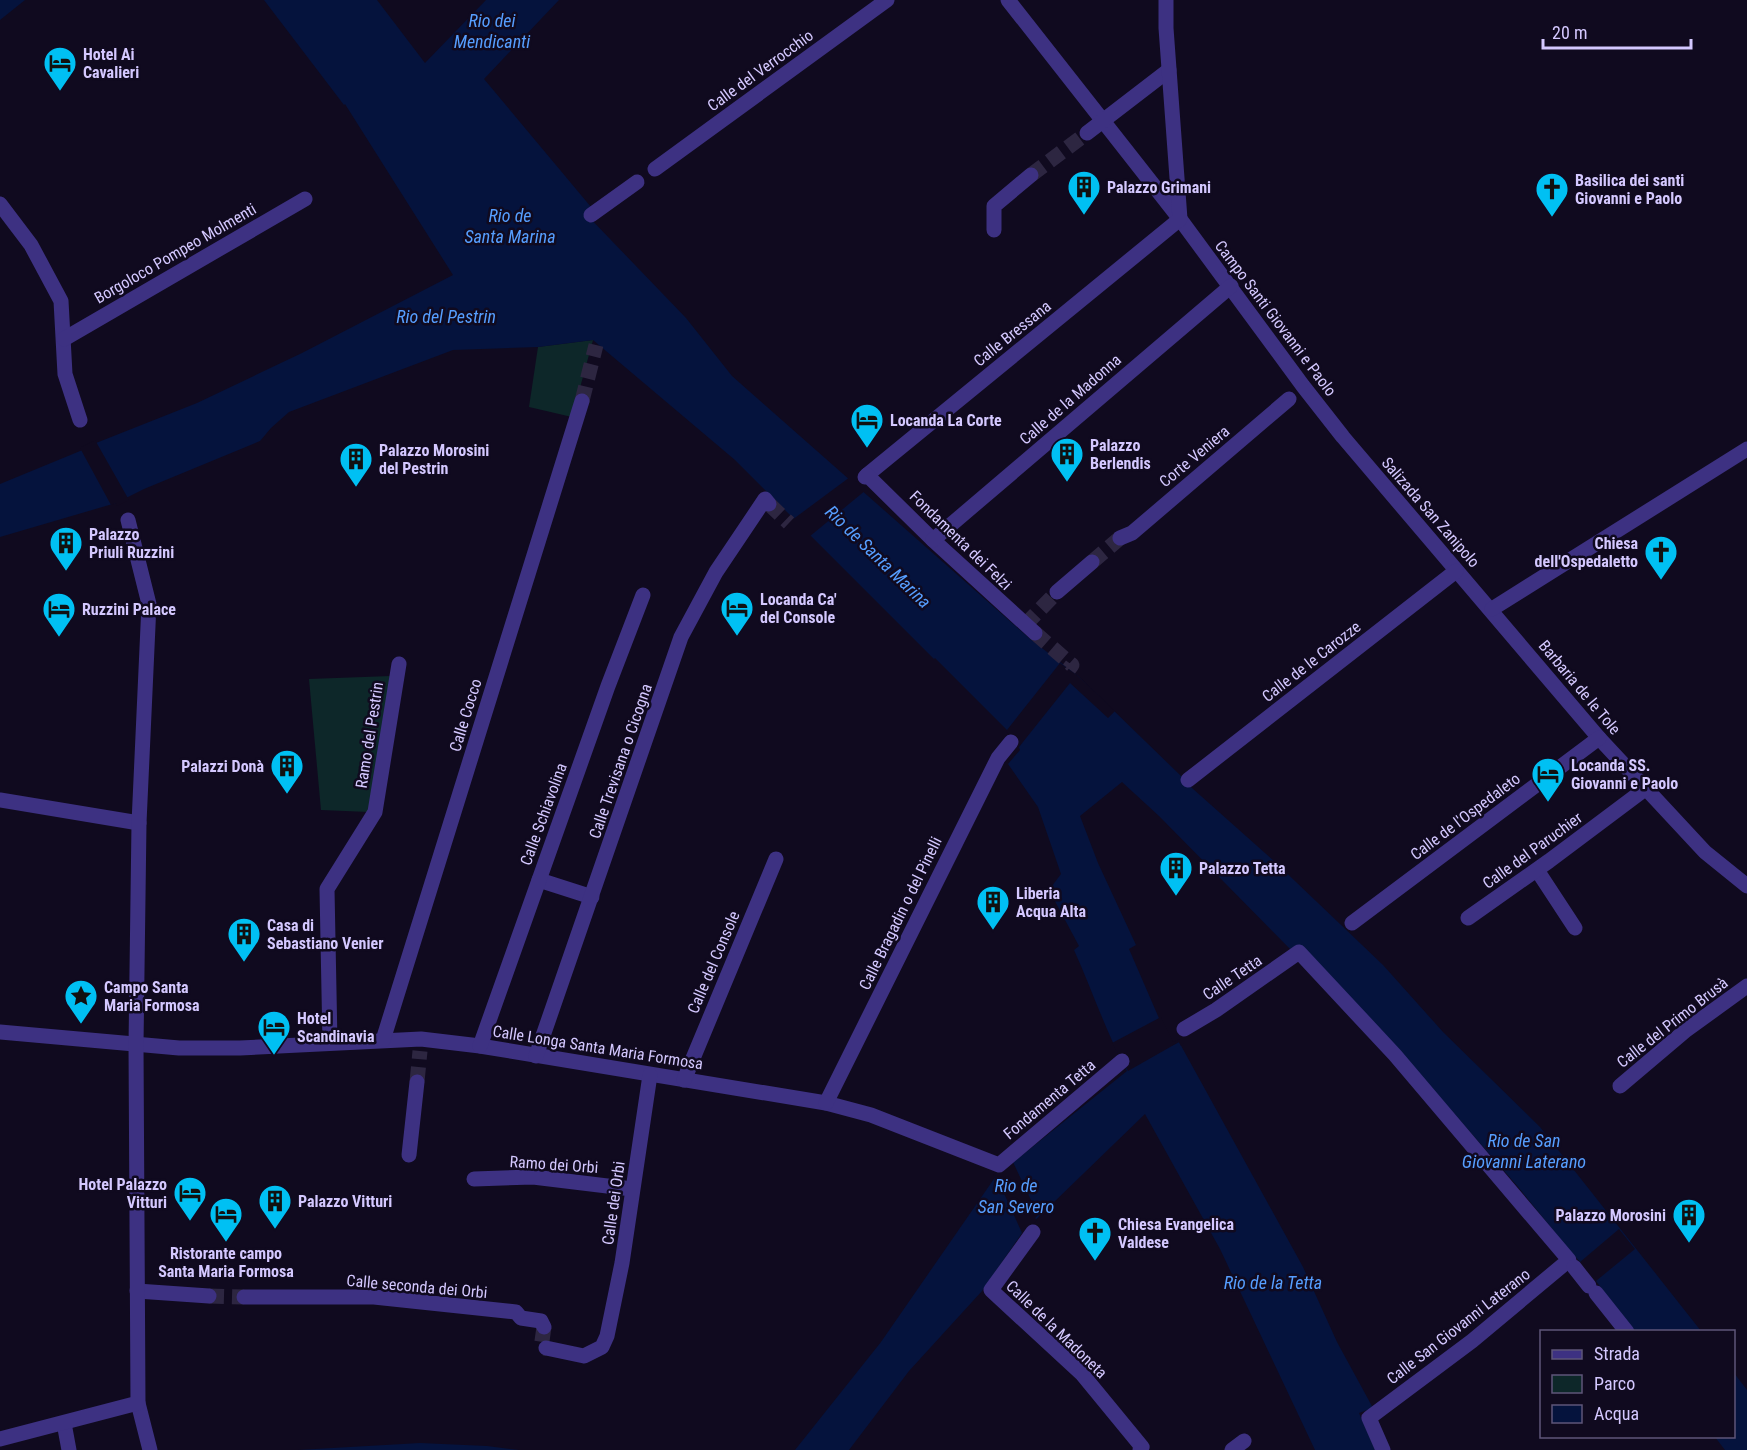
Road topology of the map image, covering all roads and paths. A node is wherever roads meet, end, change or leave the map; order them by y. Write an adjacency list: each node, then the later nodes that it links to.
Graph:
1 (887, 0): 7 (street, Calle del Verrocchio)
2 (1008, 0): 5 (street, Campo Santi Giovanni e Paolo)
3 (1166, 0): 4 (street)
4 (1168, 70): 5 (street); 13 (street)
5 (1102, 121): 6 (street); 13 (street, Campo Santi Giovanni e Paolo)
6 (1087, 133)
7 (655, 169)
8 (1030, 176): 14 (street)
9 (637, 182): 12 (street)
10 (305, 199): 16 (street, Borgoloco Pompeo Molmenti)
11 (0, 204): 16 (street)
12 (591, 215)
13 (1180, 219): 15 (street, Campo Santi Giovanni e Paolo); 22 (street, Calle Bressana)
14 (994, 230)
15 (1231, 286): 17 (street, Campo Santi Giovanni e Paolo); 26 (street, Calle de la Madonna)
16 (64, 339): 19 (street)
17 (1294, 394): 20 (street, Campo Santi Giovanni e Paolo); 25 (street, Corte Veniera)
18 (582, 401): 51 (street, Calle Cocco)
19 (80, 420)
20 (1343, 437): 28 (street, Salizada San Zanipolo)
21 (1747, 449): 31 (street)
22 (866, 476): 26 (street, Fondamenta dei Felzi)
23 (769, 504): 44 (street, Calle Trevisana o Cicogna)
24 (128, 520): 39 (street)
25 (1120, 538)
26 (933, 540): 32 (street, Fondamenta dei Felzi)
27 (1092, 562): 29 (street)
28 (1456, 570): 31 (street, Salizada San Zanipolo); 36 (street, Calle de le Carozze)
29 (1058, 592)
30 (643, 595): 42 (street, Calle Schiavolina)
31 (1491, 609): 34 (street, Barbaria de le Tole)
32 (1035, 633)
33 (399, 664): 52 (street, Ramo del Pestrin)
34 (1599, 738): 37 (street, Barbaria de le Tole); 46 (street, Calle de l'Ospedaleto)
35 (1011, 742): 61 (street, Calle Bragadin o del Pinelli)
36 (1188, 780)
37 (1645, 789): 41 (street, Calle del Paruchier); 43 (street, Barbaria de le Tole)
38 (0, 800): 39 (street)
39 (138, 823): 53 (street)
40 (776, 859): 58 (street, Calle del Console)
41 (1537, 870): 45 (street, Calle del Paruchier); 47 (street)
42 (538, 880): 44 (street); 54 (street, Calle Schiavolina)
43 (1747, 886)
44 (592, 897): 55 (street, Calle Trevisana o Cicogna)
45 (1468, 918)
46 (1352, 923)
47 (1575, 928)
48 (1747, 986): 60 (street, Calle del Primo Brusà)
49 (1184, 1029): 67 (street, Calle Tetta)
50 (0, 1032): 53 (street)
51 (383, 1040): 52 (street, Calle Longa Santa Maria Formosa); 54 (street, Calle Longa Santa Maria Formosa)
52 (330, 1042): 53 (street, Calle Longa Santa Maria Formosa)
53 (136, 1045): 68 (street)
54 (480, 1046): 55 (street, Calle Longa Santa Maria Formosa)
55 (536, 1056): 57 (street, Calle Longa Santa Maria Formosa)
56 (1122, 1061): 63 (street, Fondamenta Tetta)
57 (650, 1075): 58 (street, Calle Longa Santa Maria Formosa); 65 (street, Calle dei Orbi)
58 (684, 1080): 61 (street, Calle Longa Santa Maria Formosa)
59 (417, 1082): 62 (street)
60 (1620, 1086)
61 (826, 1104): 63 (street, Calle Longa Santa Maria Formosa)
62 (409, 1155)
63 (999, 1165)
64 (474, 1179): 65 (street, Ramo dei Orbi)
65 (632, 1189): 73 (street, Calle dei Orbi)
66 (1033, 1232): 79 (street, Calle de la Madoneta)
67 (1571, 1264): 72 (street); 80 (street, Calle San Giovanni Laterano)
68 (137, 1291): 69 (street); 74 (street)
69 (209, 1296)
70 (244, 1297): 71 (street, Calle seconda dei Orbi)
71 (544, 1327)
72 (1625, 1330)
73 (546, 1348)
74 (138, 1403): 75 (street); 78 (street)
75 (64, 1423): 76 (street); 77 (street)
76 (0, 1439)
77 (69, 1450)
78 (150, 1450)
79 (1140, 1450)
80 (1383, 1450)

